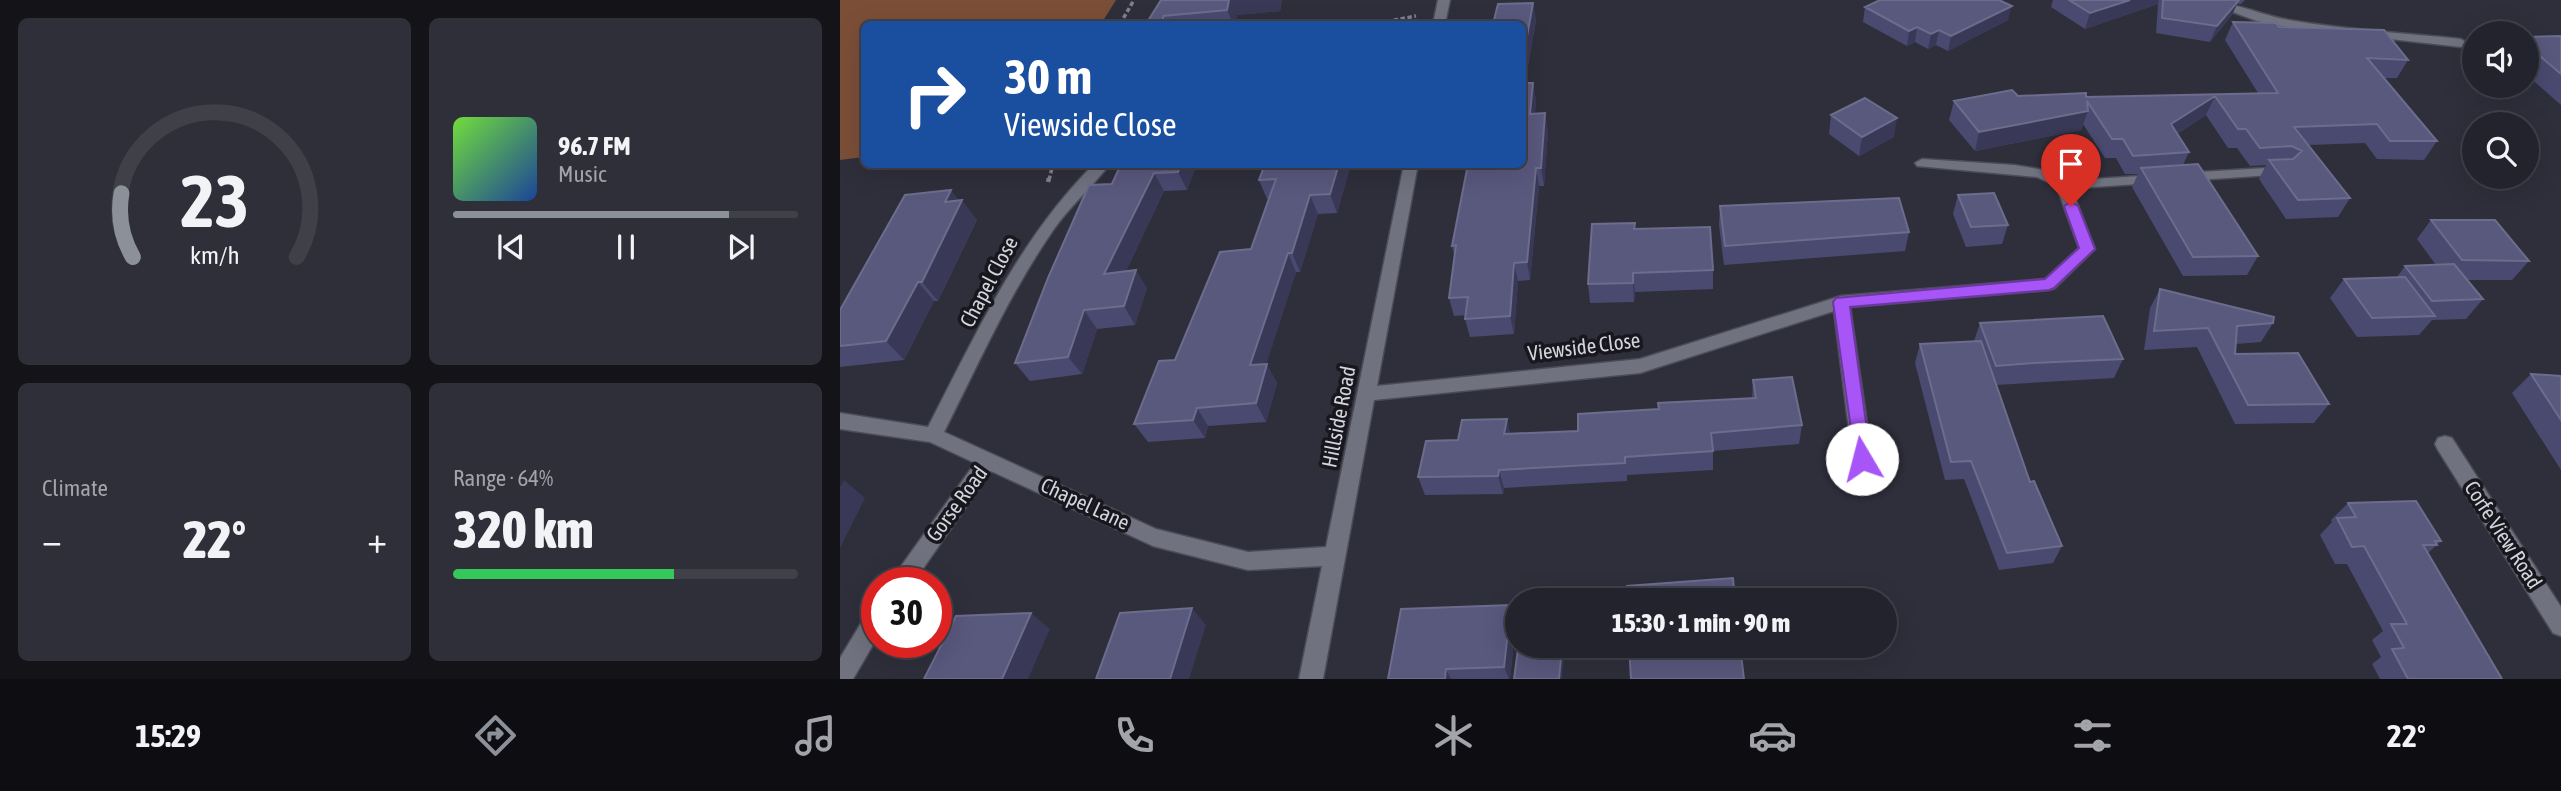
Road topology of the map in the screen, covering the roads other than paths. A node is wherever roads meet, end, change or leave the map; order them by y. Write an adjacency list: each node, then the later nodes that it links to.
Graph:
1 (2206, 0): 2 (street)
2 (2460, 43)
3 (1922, 163): 7 (lane)
4 (1098, 168): 11 (street, Chapel Close)
5 (1411, 168): 9 (street, Hillside Road)
6 (2282, 171): 7 (lane)
7 (2063, 185): 8 (street, Viewside Close)
8 (1841, 302): 9 (street, Viewside Close); 14 (street)
9 (1366, 394): 15 (street, Hillside Road)
10 (840, 421): 11 (street, Chapel Lane)
11 (933, 435): 13 (street, Chapel Lane)
12 (2445, 444): 17 (street, Corfe View Road)
13 (989, 459): 15 (street, Chapel Lane); 16 (street, Gorse Road)
14 (1866, 485)
15 (1336, 556): 20 (street, Hillside Road)
16 (911, 567)
17 (2561, 626)
18 (861, 644): 19 (street)
19 (840, 679)
20 (1311, 679)

